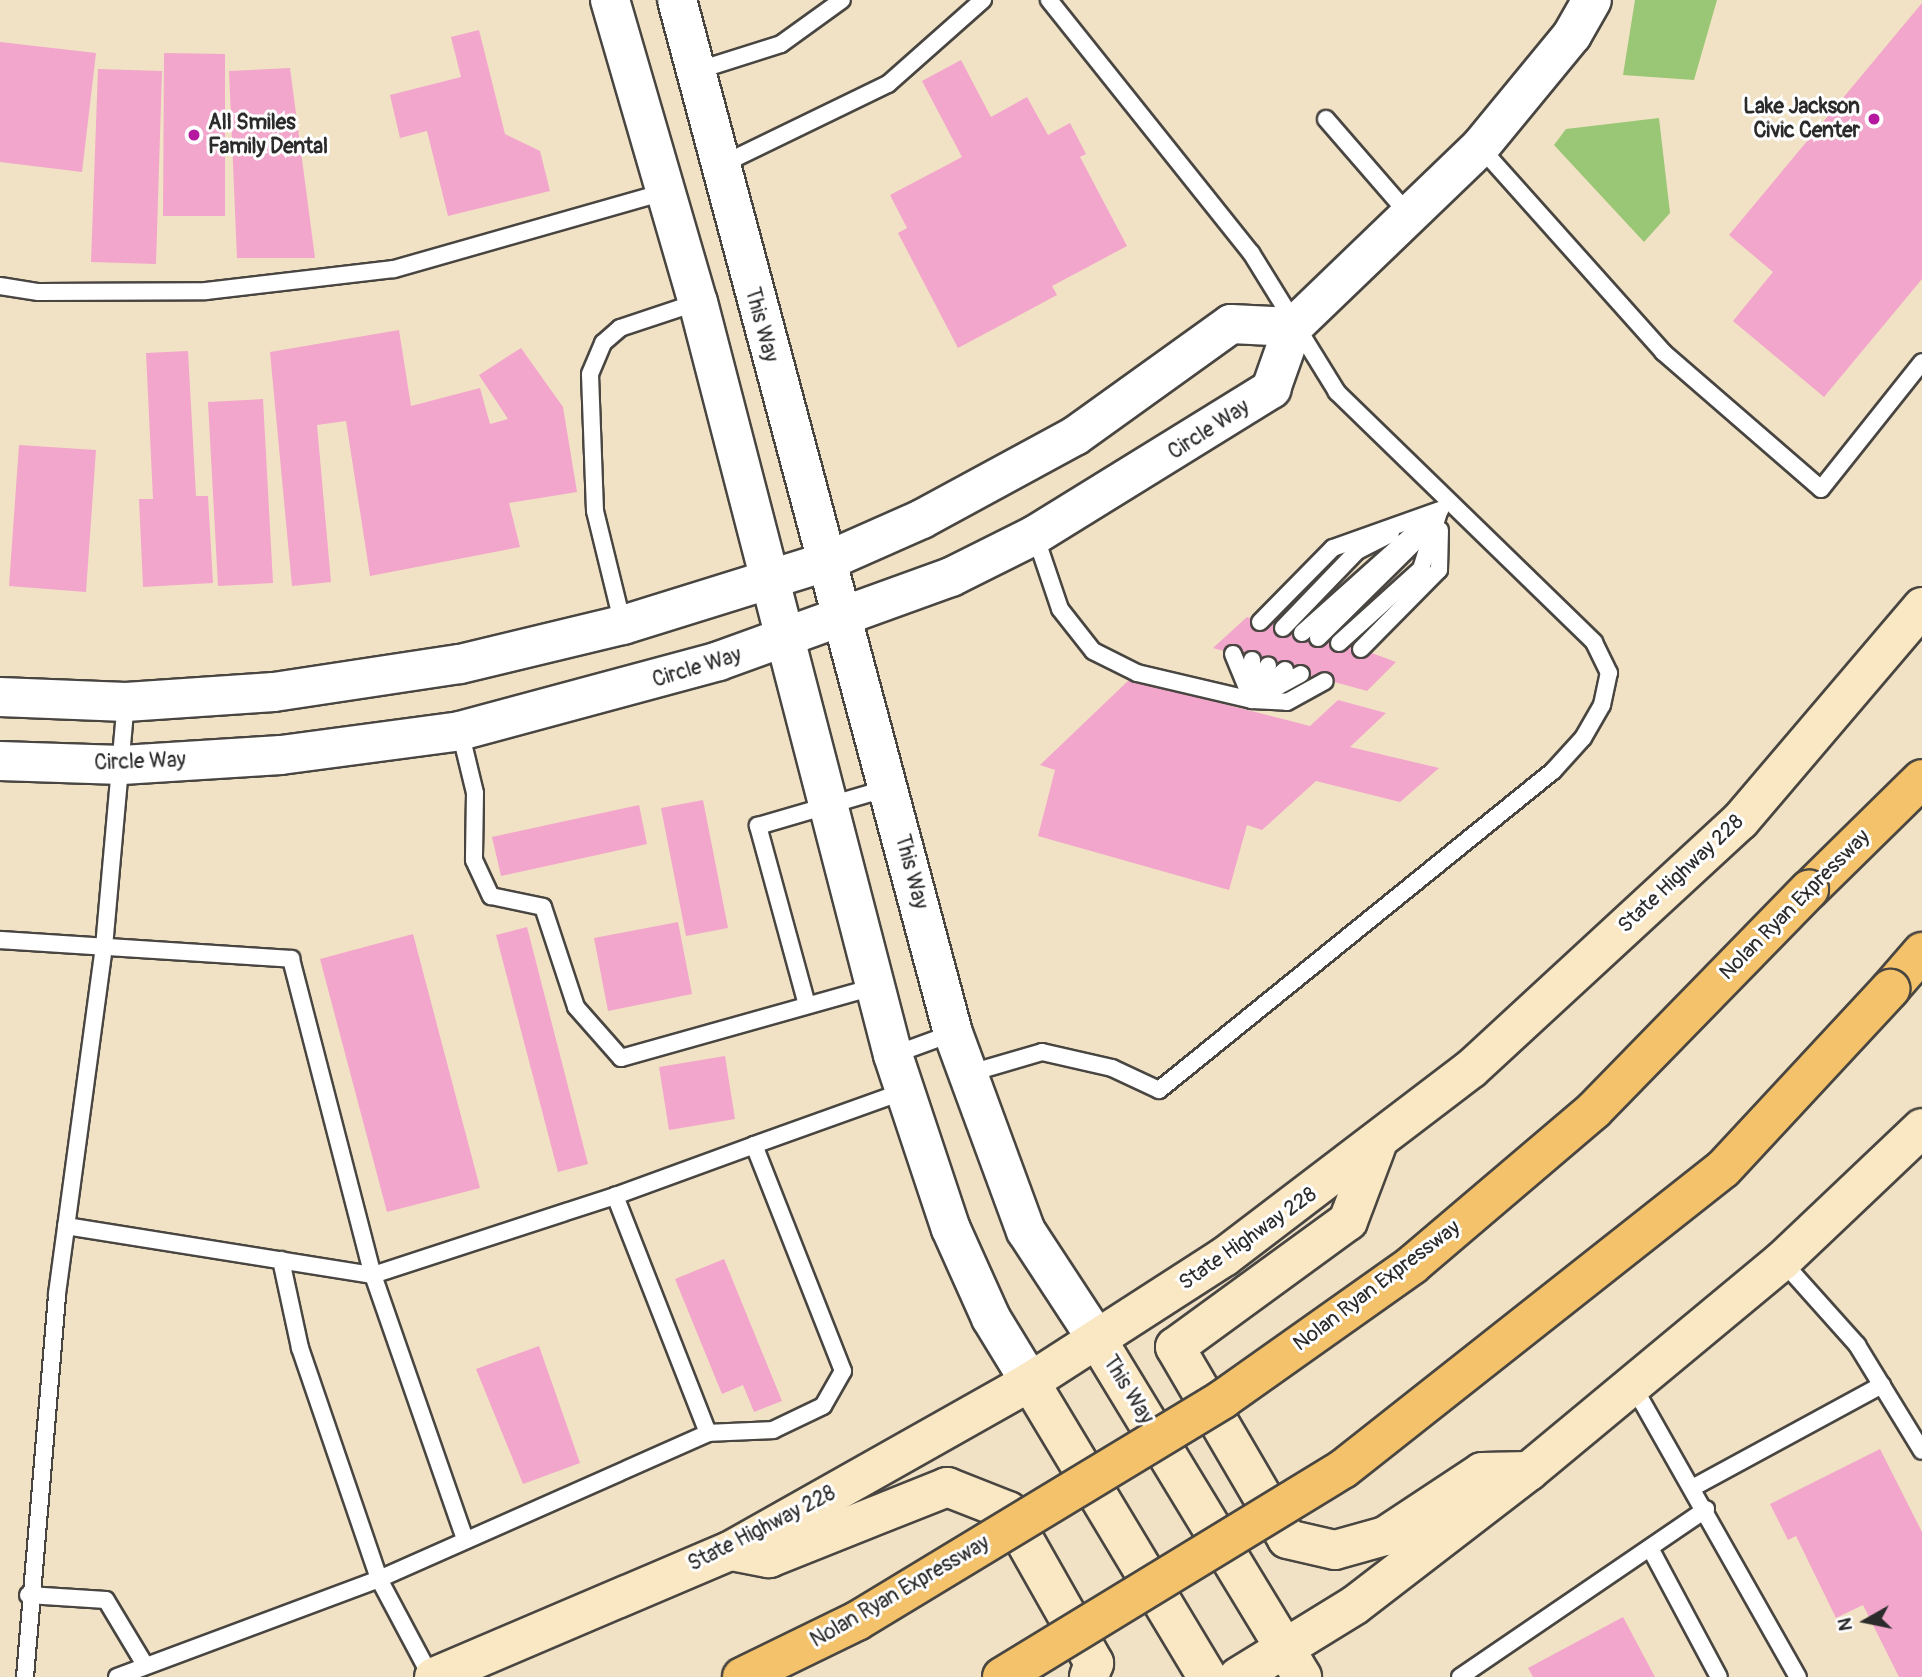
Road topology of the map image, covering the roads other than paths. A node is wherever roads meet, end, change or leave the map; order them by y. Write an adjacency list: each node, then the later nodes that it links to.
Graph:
1 (610, 0): 11 (street)
2 (677, 0): 7 (street, This Way)
3 (842, 0): 7 (lane)
4 (983, 0): 10 (lane)
5 (1049, 0): 15 (lane)
6 (1592, 0): 9 (street, Circle Way)
7 (696, 71): 10 (street, This Way)
8 (1326, 119): 12 (lane)
9 (1480, 147): 12 (street, Circle Way); 16 (lane)
10 (719, 166): 19 (street, This Way)
11 (664, 192): 13 (lane); 14 (street)
12 (1410, 216): 15 (street, Circle Way)
13 (0, 286)
14 (698, 302): 20 (street); 24 (lane)
15 (1293, 327): 17 (lane); 18 (street, Circle Way); 19 (street)
16 (1922, 362)
17 (1444, 506): 23 (lane); 25 (lane); 26 (lane); 27 (lane); 29 (lane); 30 (lane); 52 (lane)
18 (1035, 535): 22 (street, Circle Way); 37 (lane)
19 (825, 562): 20 (street); 22 (street, This Way)
20 (769, 582): 24 (street); 28 (street)
21 (1922, 607): 56 (main road, State Highway 228)
22 (841, 620): 28 (street, Circle Way); 43 (street, This Way)
23 (1260, 622)
24 (623, 625): 38 (street)
25 (1283, 628)
26 (1302, 633)
27 (1318, 638)
28 (783, 640): 39 (street, Circle Way); 44 (street)
29 (1339, 643)
30 (1361, 649)
31 (1233, 654): 37 (lane)
32 (1260, 662): 37 (lane)
33 (1284, 670): 37 (lane)
34 (1301, 674): 37 (lane)
35 (1325, 681): 37 (lane)
36 (0, 697): 38 (street)
37 (1252, 700)
38 (126, 702): 41 (lane)
39 (460, 731): 41 (street, Circle Way); 49 (lane)
40 (0, 761): 41 (street, Circle Way)
41 (122, 765): 46 (lane)
42 (1922, 779): 81 (highway, Nolan Ryan Expressway, bridge)
43 (888, 788): 44 (lane); 50 (street, This Way)
44 (828, 806): 48 (street); 49 (lane)
45 (0, 940): 46 (lane)
46 (104, 947): 58 (lane); 61 (lane)
47 (1922, 953): 82 (highway, bridge)
48 (874, 987): 49 (lane); 51 (street)
49 (807, 1005)
50 (953, 1032): 51 (lane); 52 (street, This Way)
51 (893, 1055): 53 (street)
52 (967, 1074): 62 (street, This Way)
53 (905, 1091): 55 (lane); 63 (street)
54 (1922, 1128): 60 (main road)
55 (754, 1145): 57 (lane); 66 (lane)
56 (1376, 1147): 62 (main road, State Highway 228); 68 (main road)
57 (615, 1196): 61 (lane); 66 (lane)
58 (66, 1226): 59 (lane); 75 (lane)
59 (281, 1260): 61 (lane); 74 (lane)
60 (1782, 1261): 64 (main road); 65 (lane)
61 (373, 1275): 71 (lane)
62 (1098, 1340): 63 (main road, State Highway 228); 76 (main road, This Way)
63 (1030, 1382): 73 (main road, State Highway 228); 84 (main road)
64 (1631, 1382): 68 (main road); 69 (lane)
65 (1882, 1385): 67 (lane); 69 (lane)
66 (708, 1433): 71 (lane)
67 (1922, 1451)
68 (1530, 1471): 76 (main road)
69 (1694, 1487): 70 (lane)
70 (1706, 1509): 72 (lane); 88 (lane)
71 (465, 1539): 74 (lane)
72 (1650, 1548): 86 (lane); 87 (lane)
73 (730, 1550): 80 (main road, State Highway 228); 83 (main road)
74 (379, 1579): 77 (lane); 80 (lane)
75 (27, 1595): 77 (lane); 78 (lane)
76 (1294, 1662): 85 (main road)
77 (145, 1665): 79 (lane)
78 (25, 1677)
79 (117, 1677)
80 (432, 1677)
81 (742, 1677)
82 (1002, 1677)
83 (1089, 1677)
84 (1208, 1677)
85 (1238, 1677)
86 (1460, 1677)
87 (1719, 1677)
88 (1798, 1677)

